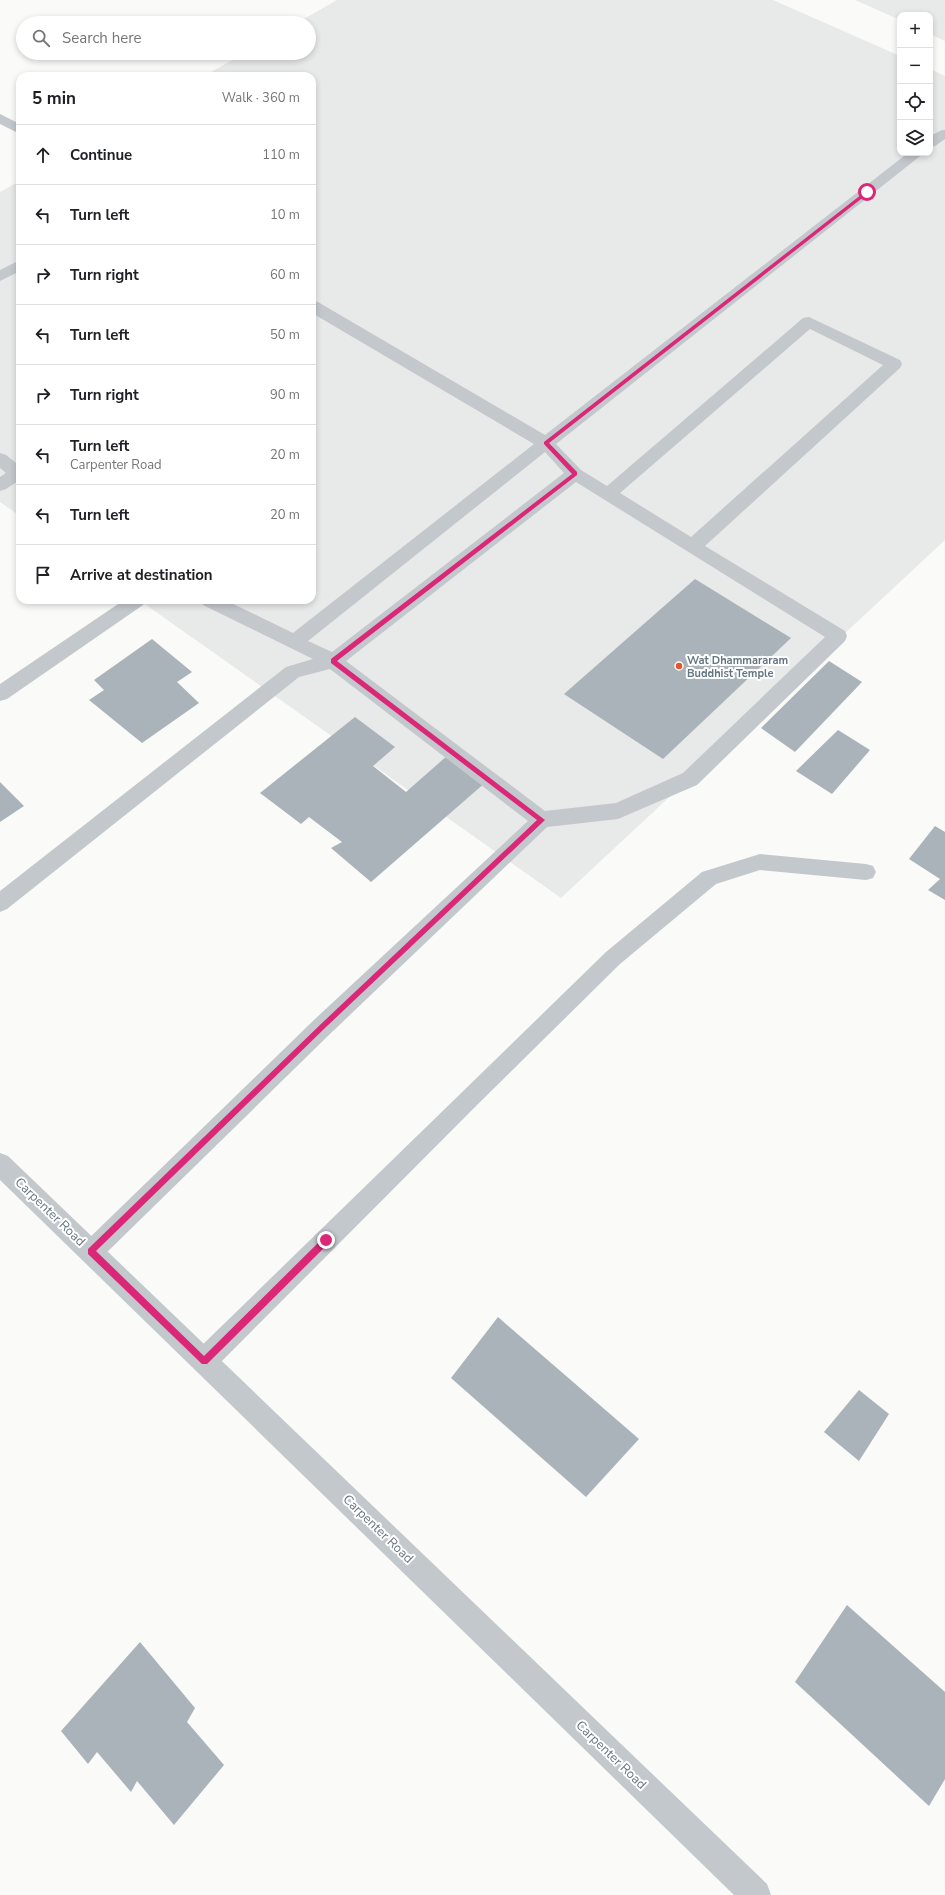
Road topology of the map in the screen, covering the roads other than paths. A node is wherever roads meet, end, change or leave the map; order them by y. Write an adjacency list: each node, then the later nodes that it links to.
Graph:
1 (0, 118): 2 (lane)
2 (16, 128)
3 (942, 134): 4 (lane)
4 (933, 141)
5 (913, 156): 9 (lane)
6 (16, 267): 7 (lane)
7 (0, 276)
8 (316, 308): 9 (lane)
9 (546, 443): 12 (lane); 19 (lane)
10 (0, 459): 11 (lane)
11 (16, 471)
12 (575, 474): 15 (lane); 20 (lane)
13 (16, 475): 14 (lane)
14 (0, 484)
15 (608, 494): 16 (lane); 16 (lane)
16 (693, 546): 22 (lane)
17 (131, 604): 21 (lane)
18 (217, 604): 19 (lane)
19 (294, 642): 20 (lane)
20 (333, 661): 22 (lane); 24 (lane)
21 (0, 694)
22 (542, 820): 26 (lane)
23 (866, 872): 27 (lane)
24 (0, 903)
25 (0, 1164): 26 (street, Carpenter Road)
26 (91, 1252): 27 (street, Carpenter Road)
27 (204, 1361): 28 (street, Carpenter Road)
28 (756, 1895)

